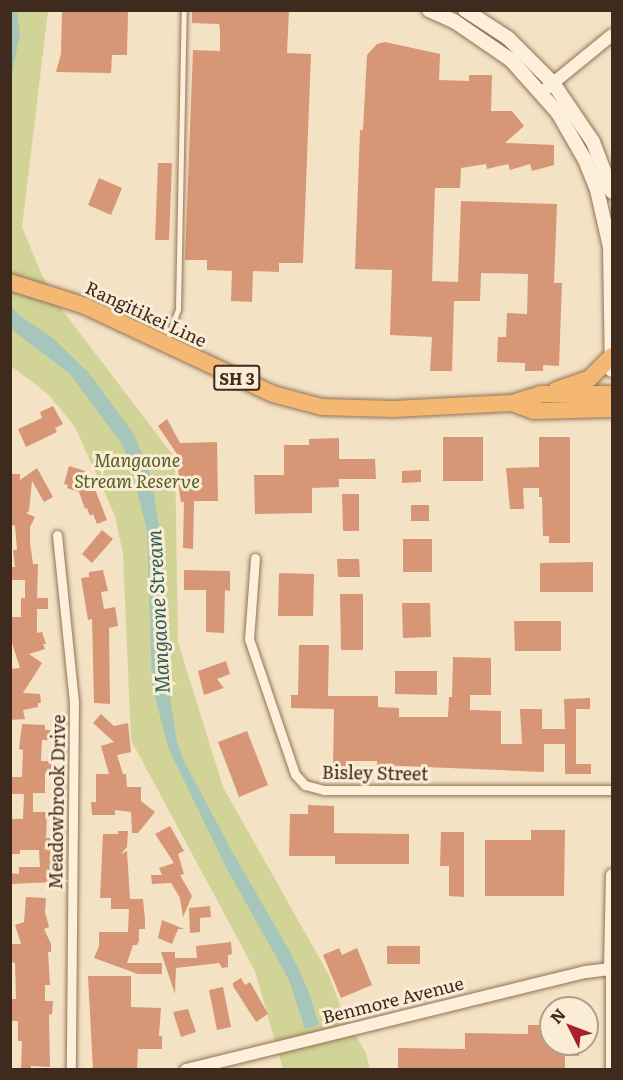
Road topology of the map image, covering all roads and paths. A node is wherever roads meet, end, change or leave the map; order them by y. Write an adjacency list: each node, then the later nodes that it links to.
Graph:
1 (184, 10): 10 (lane)
2 (429, 10): 6 (main road)
3 (465, 10): 5 (main road)
4 (612, 34): 5 (street)
5 (553, 83): 6 (street); 7 (main road)
6 (542, 92): 8 (main road)
7 (612, 192)
8 (612, 272): 11 (main road)
9 (16, 283): 10 (highway, Rangitikei Line / SH 3)
10 (166, 344): 14 (highway, Rangitikei Line / SH 3)
11 (612, 363): 12 (highway)
12 (541, 394): 13 (highway, Rangitikei Line / SH 3); 14 (highway, Rangitikei Line / SH 3)
13 (612, 394)
14 (512, 403): 15 (highway, Rangitikei Line / SH 3)
15 (612, 409)
16 (57, 535): 21 (street, Meadowbrook Drive)
17 (255, 558): 18 (street, Bisley Street)
18 (612, 790)
19 (612, 875): 20 (street)
20 (610, 969): 22 (street, Benmore Avenue); 23 (street)
21 (71, 1070)
22 (186, 1070)
23 (610, 1070)

